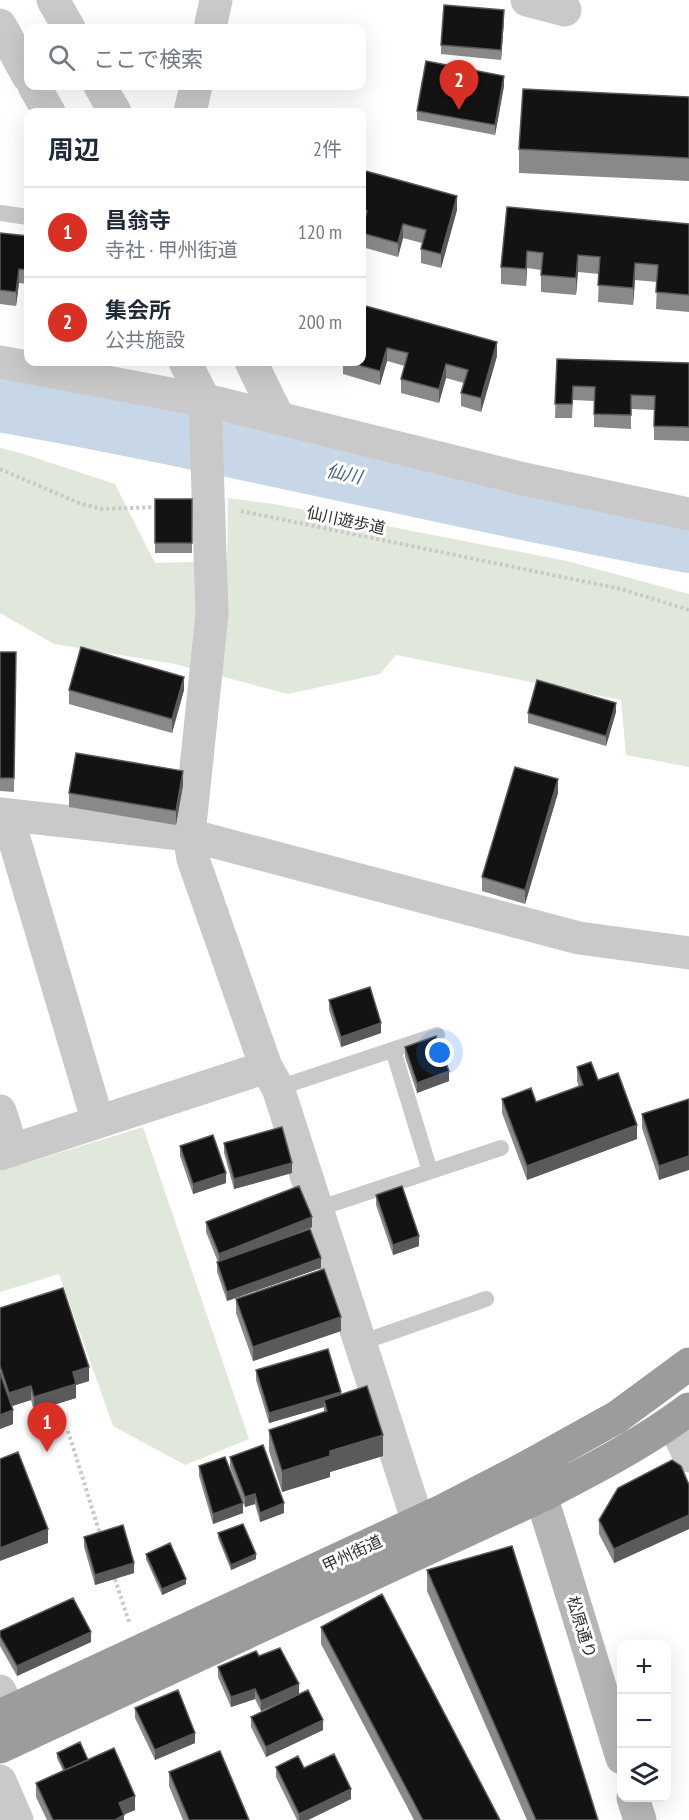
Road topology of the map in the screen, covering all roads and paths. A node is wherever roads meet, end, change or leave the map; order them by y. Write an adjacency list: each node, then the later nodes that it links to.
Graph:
1 (53, 0): 5 (street)
2 (216, 0): 6 (street)
3 (527, 0): 4 (street)
4 (566, 5)
5 (67, 24)
6 (211, 24)
7 (0, 25): 8 (street)
8 (23, 70)
9 (35, 90): 12 (street)
10 (102, 90): 13 (street)
11 (195, 90): 14 (street)
12 (47, 108)
13 (114, 108)
14 (191, 108)
15 (0, 213): 16 (lane)
16 (24, 216)
17 (0, 362): 20 (street)
18 (187, 366): 20 (street)
19 (253, 366): 21 (street)
20 (206, 414): 21 (street); 23 (street)
21 (278, 417): 24 (street)
22 (0, 469): 23 (path, 仙川遊歩道)
23 (208, 501): 25 (path, 仙川遊歩道); 27 (street)
24 (689, 514)
25 (689, 610)
26 (3, 814): 27 (street); 33 (street)
27 (189, 835): 28 (street); 31 (street)
28 (689, 953)
29 (437, 1035): 30 (lane)
30 (393, 1050): 31 (lane); 36 (lane)
31 (272, 1078): 33 (street); 37 (street)
32 (0, 1111): 35 (street)
33 (98, 1122): 35 (street)
34 (501, 1148): 36 (lane)
35 (6, 1151)
36 (430, 1172): 37 (lane)
37 (317, 1209): 39 (street)
38 (486, 1299): 39 (lane)
39 (360, 1343): 46 (street)
40 (689, 1364): 44 (highway, 甲州街道)
41 (681, 1415): 43 (street); 45 (highway, 甲州街道)
42 (68, 1431): 47 (path)
43 (689, 1456)
44 (527, 1467): 45 (main road, 松原通り); 46 (highway, 甲州街道)
45 (541, 1496): 51 (highway, 甲州街道); 52 (main road, 松原通り)
46 (418, 1522): 50 (highway, 甲州街道)
47 (102, 1541)
48 (115, 1579): 49 (path)
49 (132, 1632)
50 (3, 1712)
51 (0, 1747)
52 (618, 1748)
53 (0, 1781): 55 (street)
54 (635, 1802): 56 (main road)
55 (17, 1820)
56 (640, 1820)

